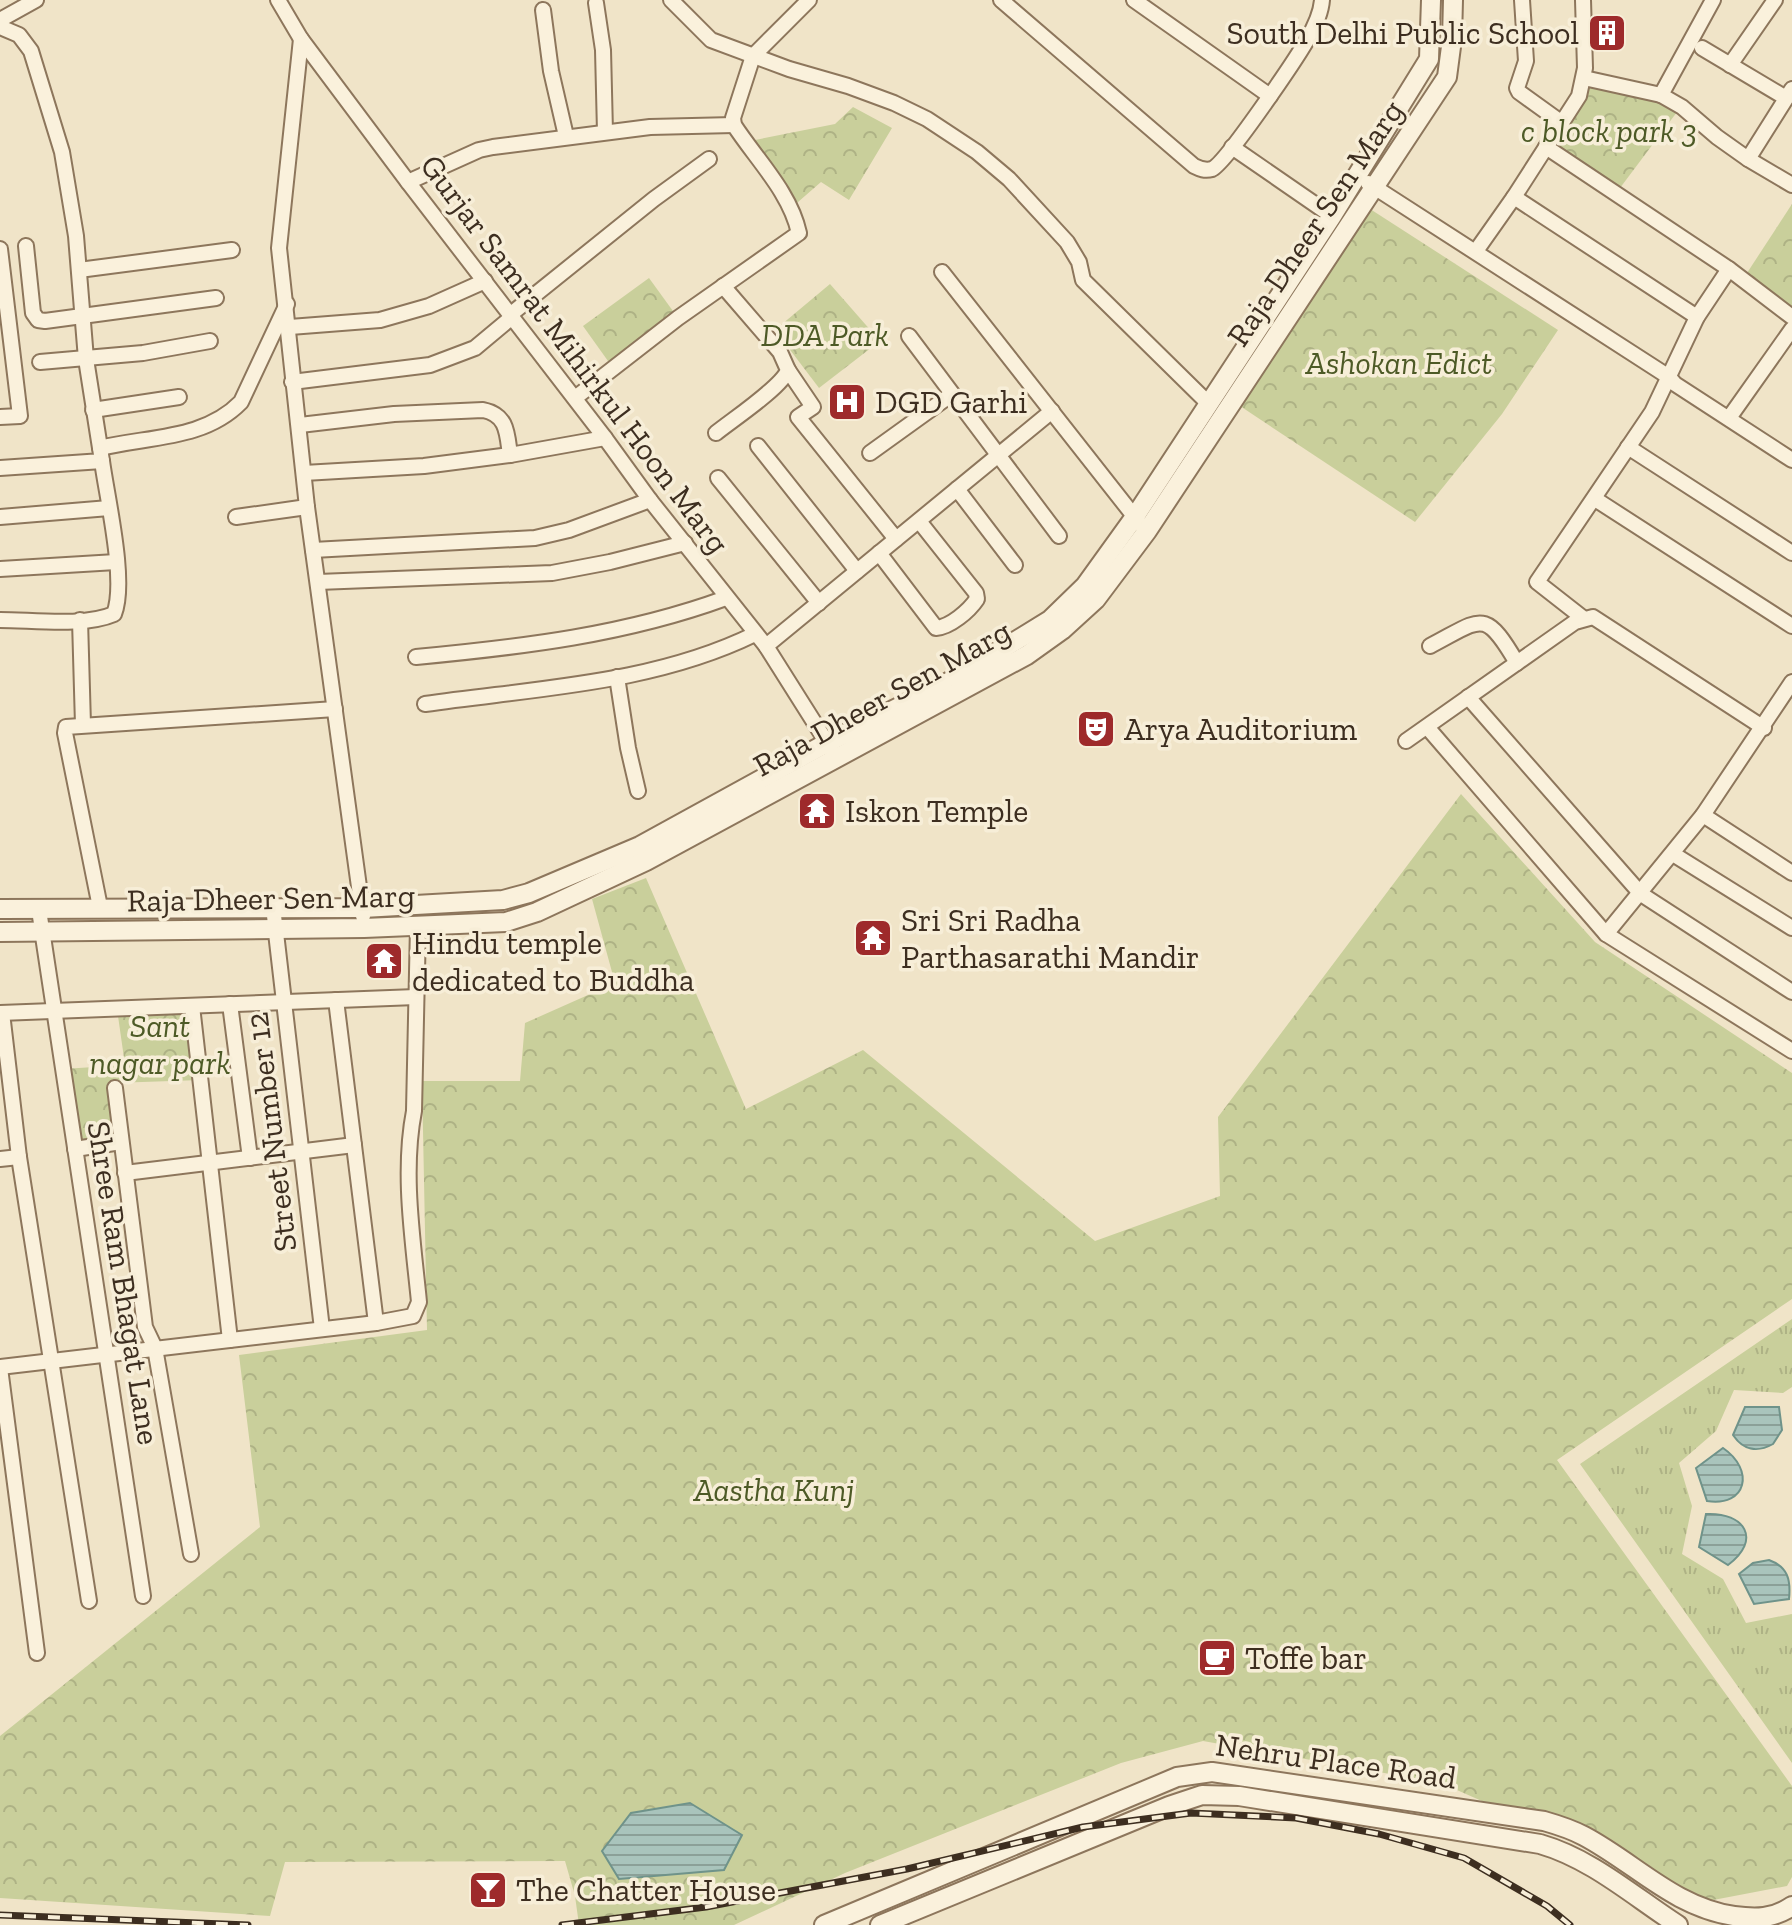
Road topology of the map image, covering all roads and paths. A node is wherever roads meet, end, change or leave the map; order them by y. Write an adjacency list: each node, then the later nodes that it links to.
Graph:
1 (36, 0): 16 (street)
2 (278, 0): 18 (street, Gurjar Samrat Mihirkul Hoon Marg)
3 (671, 0): 20 (street)
4 (809, 0): 20 (street)
5 (1001, 0): 30 (street)
6 (1134, 0): 25 (street)
7 (1322, 0): 25 (street)
8 (1431, 0): 34 (street, Raja Dheer Sen Marg)
9 (1453, 0): 37 (street, Raja Dheer Sen Marg)
10 (1522, 0): 26 (street)
11 (1583, 0): 22 (street)
12 (1775, 0): 21 (street)
13 (1712, 1): 24 (street)
14 (596, 3): 28 (street)
15 (543, 10): 29 (street)
16 (0, 20)
17 (0, 27): 46 (street)
18 (301, 39): 35 (street, Gurjar Samrat Mihirkul Hoon Marg); 51 (street)
19 (1702, 48): 21 (street)
20 (753, 56): 27 (street); 68 (street)
21 (1730, 65): 23 (street)
22 (1584, 78): 24 (street); 26 (street)
23 (1789, 94): 33 (street)
24 (1661, 95): 33 (street)
25 (1270, 96): 30 (street)
26 (1562, 123): 31 (street)
27 (734, 125): 28 (street); 49 (street)
28 (605, 132): 29 (street)
29 (566, 136): 35 (street)
30 (1232, 147): 39 (street)
31 (1546, 147): 38 (street); 44 (street)
32 (709, 159): 53 (street)
33 (1748, 159): 36 (street)
34 (1357, 176): 37 (street); 39 (street, Raja Dheer Sen Marg)
35 (408, 182): 48 (street, Gurjar Samrat Mihirkul Hoon Marg)
36 (1792, 185)
37 (1375, 187): 43 (street); 94 (street, Raja Dheer Sen Marg)
38 (1514, 197): 43 (street); 54 (street)
39 (1332, 216): 68 (street, Raja Dheer Sen Marg)
40 (26, 246): 52 (street)
41 (0, 249): 45 (street)
42 (232, 250): 46 (street)
43 (1476, 251): 63 (street)
44 (1729, 269): 54 (street); 55 (street)
45 (2, 270): 71 (street)
46 (79, 270): 52 (street)
47 (942, 272): 70 (street)
48 (485, 281): 53 (street, Gurjar Samrat Mihirkul Hoon Marg); 56 (street)
49 (723, 286): 62 (street); 67 (street)
50 (216, 298): 52 (street)
51 (287, 304): 56 (street); 79 (street)
52 (81, 314): 60 (street)
53 (511, 314): 64 (street); 67 (street, Gurjar Samrat Mihirkul Hoon Marg)
54 (1697, 317): 63 (street)
55 (1792, 317)
56 (290, 327): 64 (street)
57 (1792, 329): 72 (street)
58 (909, 336): 65 (street)
59 (210, 341): 60 (street)
60 (86, 359): 61 (street); 69 (street)
61 (40, 362)
62 (788, 370): 74 (street); 96 (street)
63 (1669, 377): 72 (street); 77 (street)
64 (292, 382): 73 (street)
65 (952, 394): 78 (street); 81 (street)
66 (179, 397): 69 (street)
67 (575, 398): 75 (street, Gurjar Samrat Mihirkul Hoon Marg)
68 (1209, 404): 94 (street, Raja Dheer Sen Marg)
69 (93, 410): 79 (street)
70 (1052, 411): 81 (street); 94 (street)
71 (0, 417)
72 (1729, 418): 82 (street)
73 (300, 425): 80 (street); 84 (street)
74 (716, 433)
75 (605, 438): 80 (street); 88 (street, Gurjar Samrat Mihirkul Hoon Marg)
76 (758, 446): 104 (street)
77 (1628, 447): 87 (street); 100 (street)
78 (870, 453)
79 (101, 454): 83 (street); 90 (street)
80 (510, 455): 84 (street)
81 (999, 455): 86 (street); 95 (street)
82 (1792, 460)
83 (0, 468)
84 (304, 473): 89 (street)
85 (718, 478): 107 (street)
86 (957, 489): 93 (street); 102 (street)
87 (1595, 499): 108 (street); 111 (street)
88 (650, 500): 97 (street, Gurjar Samrat Mihirkul Hoon Marg); 98 (street)
89 (307, 507): 92 (street); 98 (street)
90 (109, 508): 91 (street); 101 (street)
91 (0, 517)
92 (236, 517)
93 (919, 521): 96 (street); 99 (street)
94 (1141, 524): 126 (street, Raja Dheer Sen Marg)
95 (1059, 536)
96 (896, 539): 99 (street)
97 (685, 543): 105 (street); 106 (street, Gurjar Samrat Mihirkul Hoon Marg)
98 (313, 550): 105 (street)
99 (879, 553): 104 (street)
100 (1792, 553)
101 (116, 562): 103 (street); 110 (street)
102 (1015, 565)
103 (0, 569)
104 (857, 571): 107 (street)
105 (318, 582): 121 (street)
106 (726, 598): 112 (street, Gurjar Samrat Mihirkul Hoon Marg); 115 (street)
107 (819, 603): 113 (street)
108 (1583, 618): 116 (street); 124 (street)
109 (0, 620): 110 (street)
110 (80, 620): 122 (street)
111 (1792, 626)
112 (755, 634): 113 (street, Gurjar Samrat Mihirkul Hoon Marg); 117 (street)
113 (766, 646): 126 (street, Gurjar Samrat Mihirkul Hoon Marg)
114 (1430, 646): 116 (street)
115 (416, 657)
116 (1517, 663): 119 (street)
117 (617, 677): 120 (street); 127 (street)
118 (1792, 682): 124 (street)
119 (1468, 697): 123 (street); 131 (street)
120 (425, 704)
121 (335, 709): 122 (street); 134 (street)
122 (83, 725): 132 (street)
123 (1427, 727): 125 (street); 143 (street)
124 (1764, 728): 128 (street)
125 (1406, 741)
126 (832, 750): 134 (street, Raja Dheer Sen Marg); 137 (street, Raja Dheer Sen Marg)
127 (638, 791)
128 (1703, 815): 129 (street); 130 (street)
129 (1673, 854): 131 (street); 139 (street)
130 (1792, 873)
131 (1641, 894): 143 (street); 144 (street)
132 (100, 907): 133 (street, Raja Dheer Sen Marg); 136 (street, Raja Dheer Sen Marg)
133 (273, 907): 134 (street, Raja Dheer Sen Marg); 140 (street, Street Number 12)
134 (363, 908): 138 (street)
135 (0, 909): 136 (street, Raja Dheer Sen Marg)
136 (39, 910): 142 (street, Shree Ram Bhagat Lane)
137 (418, 926): 138 (street, Raja Dheer Sen Marg); 145 (street)
138 (364, 928): 140 (street, Raja Dheer Sen Marg)
139 (1792, 928)
140 (276, 929): 142 (street, Raja Dheer Sen Marg); 147 (street, Street Number 12)
141 (0, 932): 142 (street, Raja Dheer Sen Marg)
142 (43, 932): 150 (street, Shree Ram Bhagat Lane)
143 (1606, 934): 152 (street)
144 (1792, 992)
145 (416, 997): 146 (street); 163 (street)
146 (336, 1000): 147 (street); 155 (street)
147 (285, 1003): 148 (street); 157 (street, Street Number 12)
148 (230, 1004): 149 (street); 159 (street)
149 (192, 1006): 150 (street); 161 (street)
150 (54, 1011): 151 (street); 156 (street, Shree Ram Bhagat Lane)
151 (1, 1013): 158 (street)
152 (1792, 1051)
153 (115, 1088): 154 (street)
154 (121, 1142): 156 (street); 162 (street)
155 (354, 1145): 157 (street); 163 (street)
156 (75, 1149): 167 (street, Shree Ram Bhagat Lane)
157 (302, 1152): 159 (street); 164 (street, Street Number 12)
158 (19, 1157): 160 (street); 168 (street)
159 (250, 1158): 161 (street)
160 (0, 1159)
161 (210, 1163): 162 (street); 165 (street)
162 (125, 1173): 166 (street)
163 (376, 1323): 164 (street)
164 (322, 1329): 165 (street)
165 (230, 1340): 166 (street)
166 (155, 1348): 167 (street); 170 (street)
167 (106, 1354): 168 (street); 171 (street, Shree Ram Bhagat Lane)
168 (51, 1361): 169 (street); 172 (street)
169 (0, 1367): 173 (street)
170 (191, 1554)
171 (143, 1596)
172 (89, 1601)
173 (37, 1653)
174 (1792, 1906): 175 (street, Nehru Place Road)
175 (824, 1925)
176 (880, 1925): 177 (street, Nehru Place Road)
177 (1678, 1925)

